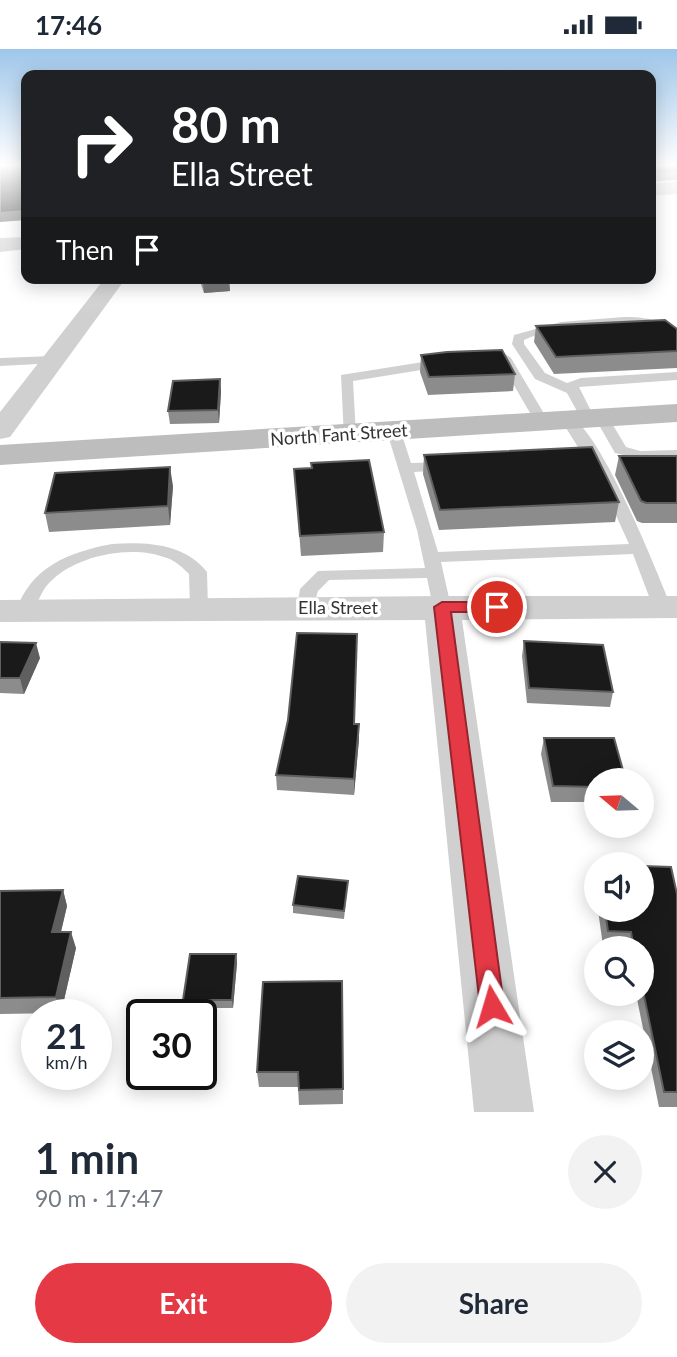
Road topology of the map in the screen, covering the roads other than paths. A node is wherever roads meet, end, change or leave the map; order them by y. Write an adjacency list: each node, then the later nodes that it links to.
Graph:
1 (21, 244): 2 (street)
2 (0, 246)
3 (111, 284): 6 (street)
4 (677, 341): 11 (lane)
5 (492, 359): 11 (lane)
6 (53, 360): 7 (lane); 12 (street)
7 (0, 362)
8 (452, 362): 14 (lane)
9 (677, 376): 11 (lane)
10 (677, 413): 11 (main road, North Fant Street)
11 (574, 414): 13 (main road, North Fant Street); 15 (lane); 17 (lane)
12 (0, 431)
13 (394, 432): 14 (main road, North Fant Street); 20 (lane)
14 (349, 435): 16 (main road, North Fant Street)
15 (677, 454)
16 (0, 455)
17 (596, 456): 18 (lane); 21 (lane)
18 (569, 458)
19 (461, 465): 20 (lane)
20 (407, 468): 22 (lane)
21 (640, 549): 22 (lane); 23 (lane)
22 (436, 579): 23 (street, Ella Street); 24 (street, Ella Street); 26 (street)
23 (670, 607)
24 (199, 608): 25 (street, Ella Street); 25 (lane)
25 (12, 611)
26 (504, 1112)

